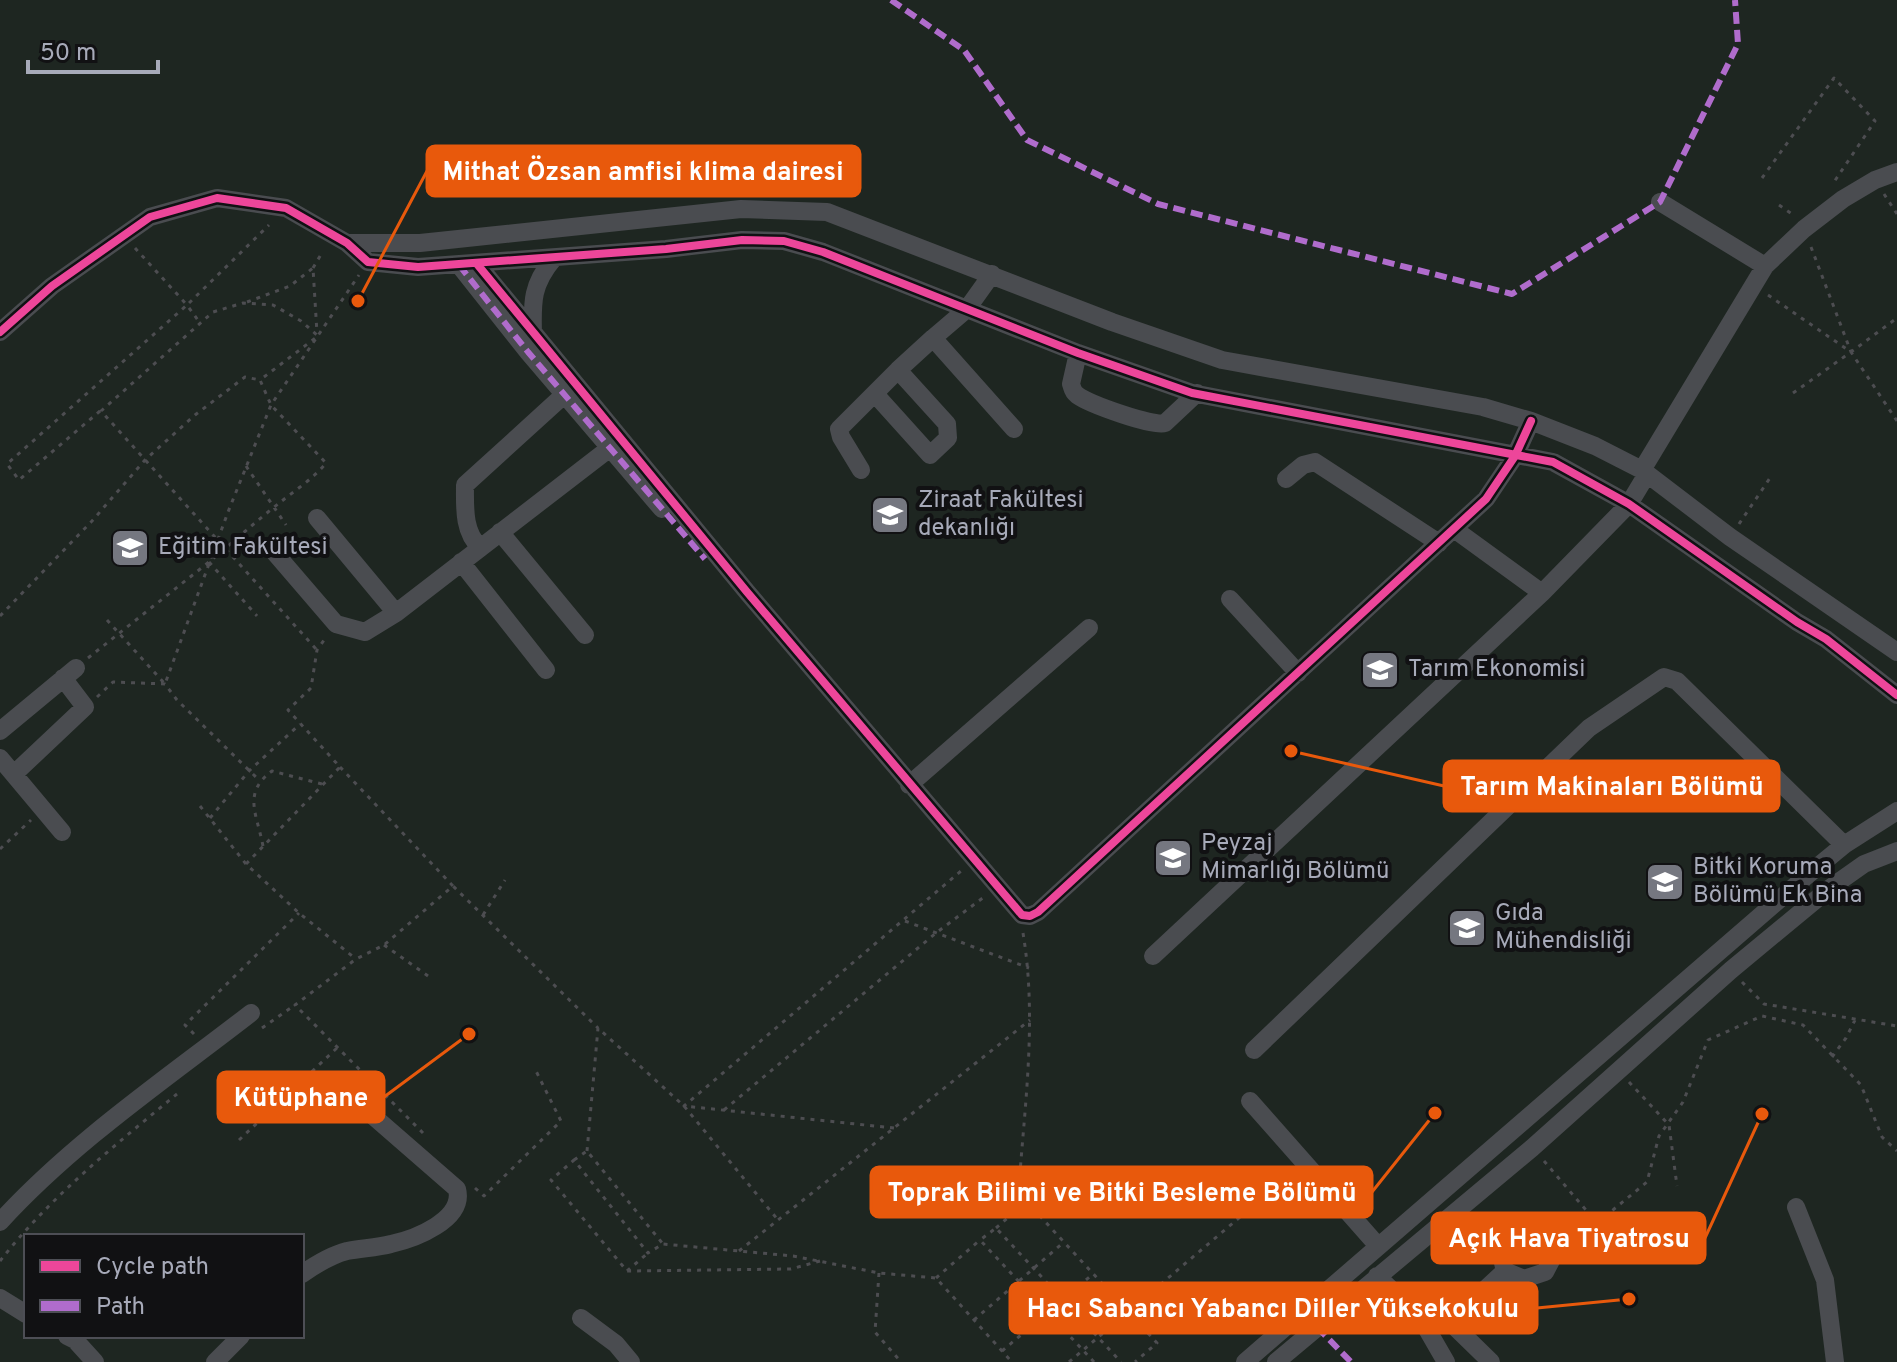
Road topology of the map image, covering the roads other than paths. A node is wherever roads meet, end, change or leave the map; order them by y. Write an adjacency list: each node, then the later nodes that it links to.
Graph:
1 (1897, 172): 6 (street)
2 (1660, 202): 6 (street)
3 (347, 243): 5 (street); 7 (street); 9 (street)
4 (554, 258): 5 (street); 8 (street); 10 (street)
5 (468, 264): 10 (street); 15 (street)
6 (1765, 266): 22 (street)
7 (992, 274): 8 (street); 17 (street)
8 (967, 309): 11 (street); 12 (street)
9 (0, 332)
10 (533, 334): 44 (street)
11 (933, 338): 13 (street); 18 (street)
12 (1078, 353): 14 (street); 14 (street)
13 (898, 370): 16 (street); 16 (street)
14 (1197, 393): 20 (street)
15 (565, 394): 19 (street); 29 (street)
16 (875, 394): 21 (street)
17 (1531, 421): 20 (street); 22 (street)
18 (1014, 429)
19 (610, 448): 27 (street); 49 (street)
20 (1515, 456): 24 (street); 26 (street)
21 (861, 470)
22 (1644, 472): 24 (street); 37 (street)
23 (1286, 479): 28 (street)
24 (1629, 504): 32 (street); 40 (street)
25 (317, 518): 34 (street)
26 (1454, 529): 28 (street); 32 (street)
27 (500, 532): 29 (street); 36 (street)
28 (1439, 543): 39 (street)
29 (480, 547): 31 (street)
30 (275, 553): 34 (street)
31 (461, 562): 34 (street); 38 (street)
32 (1542, 593): 50 (street)
33 (1230, 599): 39 (street)
34 (396, 613)
35 (1089, 628): 44 (street)
36 (585, 635)
37 (1897, 652)
38 (546, 670)
39 (1298, 673): 44 (street)
40 (1897, 695)
41 (0, 731): 43 (street)
42 (0, 758): 43 (street)
43 (14, 774): 46 (street)
44 (909, 785)
45 (1897, 811): 47 (street)
46 (62, 832)
47 (1844, 845): 52 (street); 57 (street)
48 (1897, 851): 60 (street)
49 (967, 866)
50 (1153, 956)
51 (251, 1013): 56 (street)
52 (1254, 1050)
53 (349, 1095): 59 (street)
54 (1250, 1101): 57 (street)
55 (1796, 1207): 75 (street)
56 (0, 1222)
57 (1378, 1246): 68 (street)
58 (1505, 1271): 65 (street)
59 (304, 1273)
60 (1377, 1276): 63 (street); 72 (street)
61 (0, 1298): 62 (street)
62 (24, 1313)
63 (1420, 1317): 65 (street); 73 (street)
64 (581, 1318): 71 (street)
65 (1450, 1322): 74 (street)
66 (71, 1338): 69 (street)
67 (239, 1338): 70 (street)
68 (1248, 1359)
69 (95, 1362)
70 (215, 1362)
71 (631, 1362)
72 (1276, 1362)
73 (1446, 1362)
74 (1491, 1362)
75 (1835, 1362)

